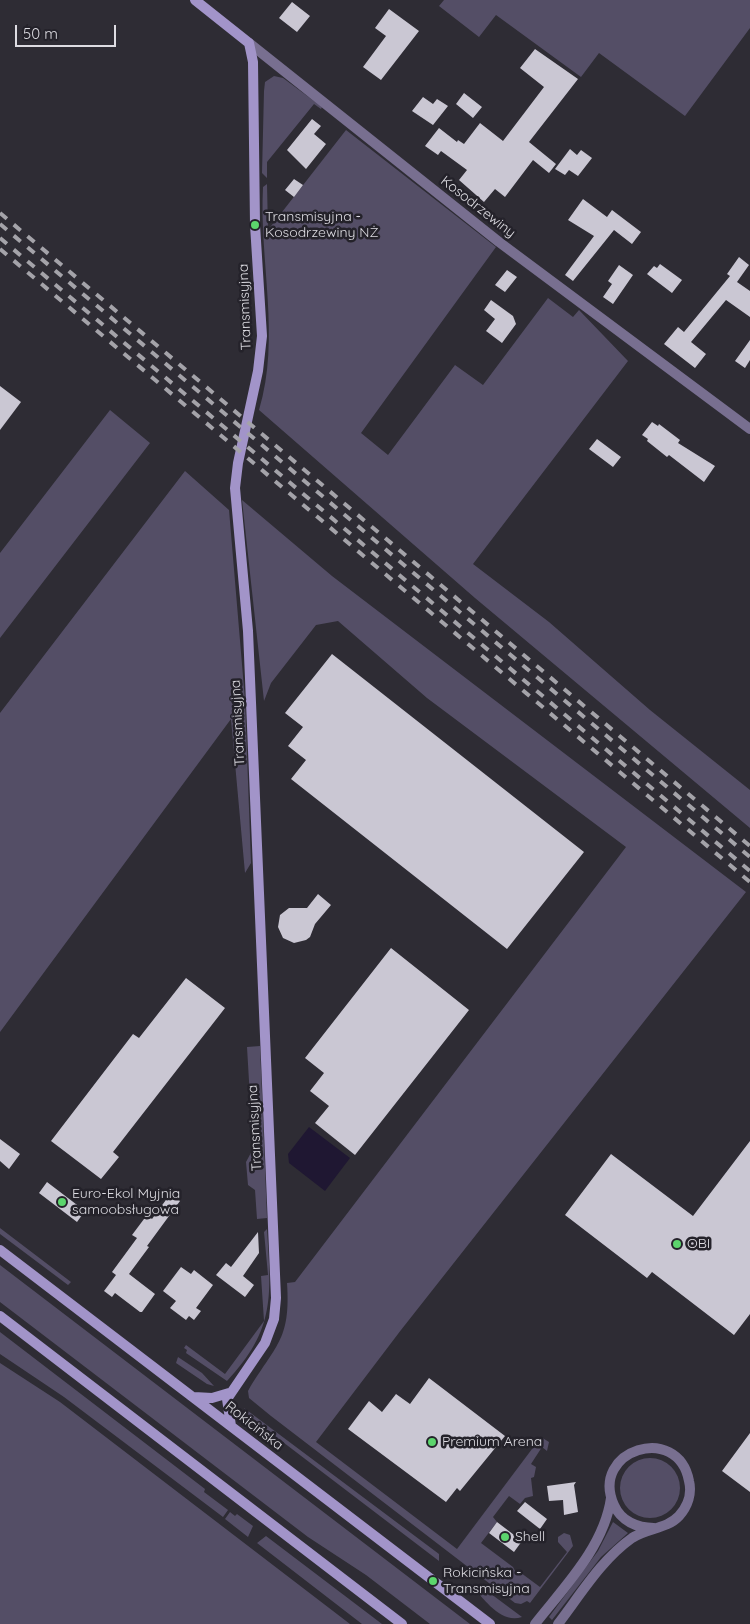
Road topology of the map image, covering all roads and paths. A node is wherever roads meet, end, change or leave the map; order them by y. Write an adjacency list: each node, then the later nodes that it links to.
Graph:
1 (195, 0): 2 (street, Kosodrzewiny)
2 (249, 43): 3 (street, Kosodrzewiny); 6 (street, Transmisyjna)
3 (750, 429)
4 (0, 1250): 7 (street, Rokicińska)
5 (0, 1316): 11 (street)
6 (230, 1393): 7 (street); 8 (street)
7 (192, 1396): 8 (street, Rokicińska)
8 (231, 1426): 12 (street, Rokicińska)
9 (611, 1498): 10 (street); 10 (street); 13 (street)
10 (654, 1528): 14 (street)
11 (402, 1624)
12 (490, 1624)
13 (535, 1624)
14 (558, 1624)

